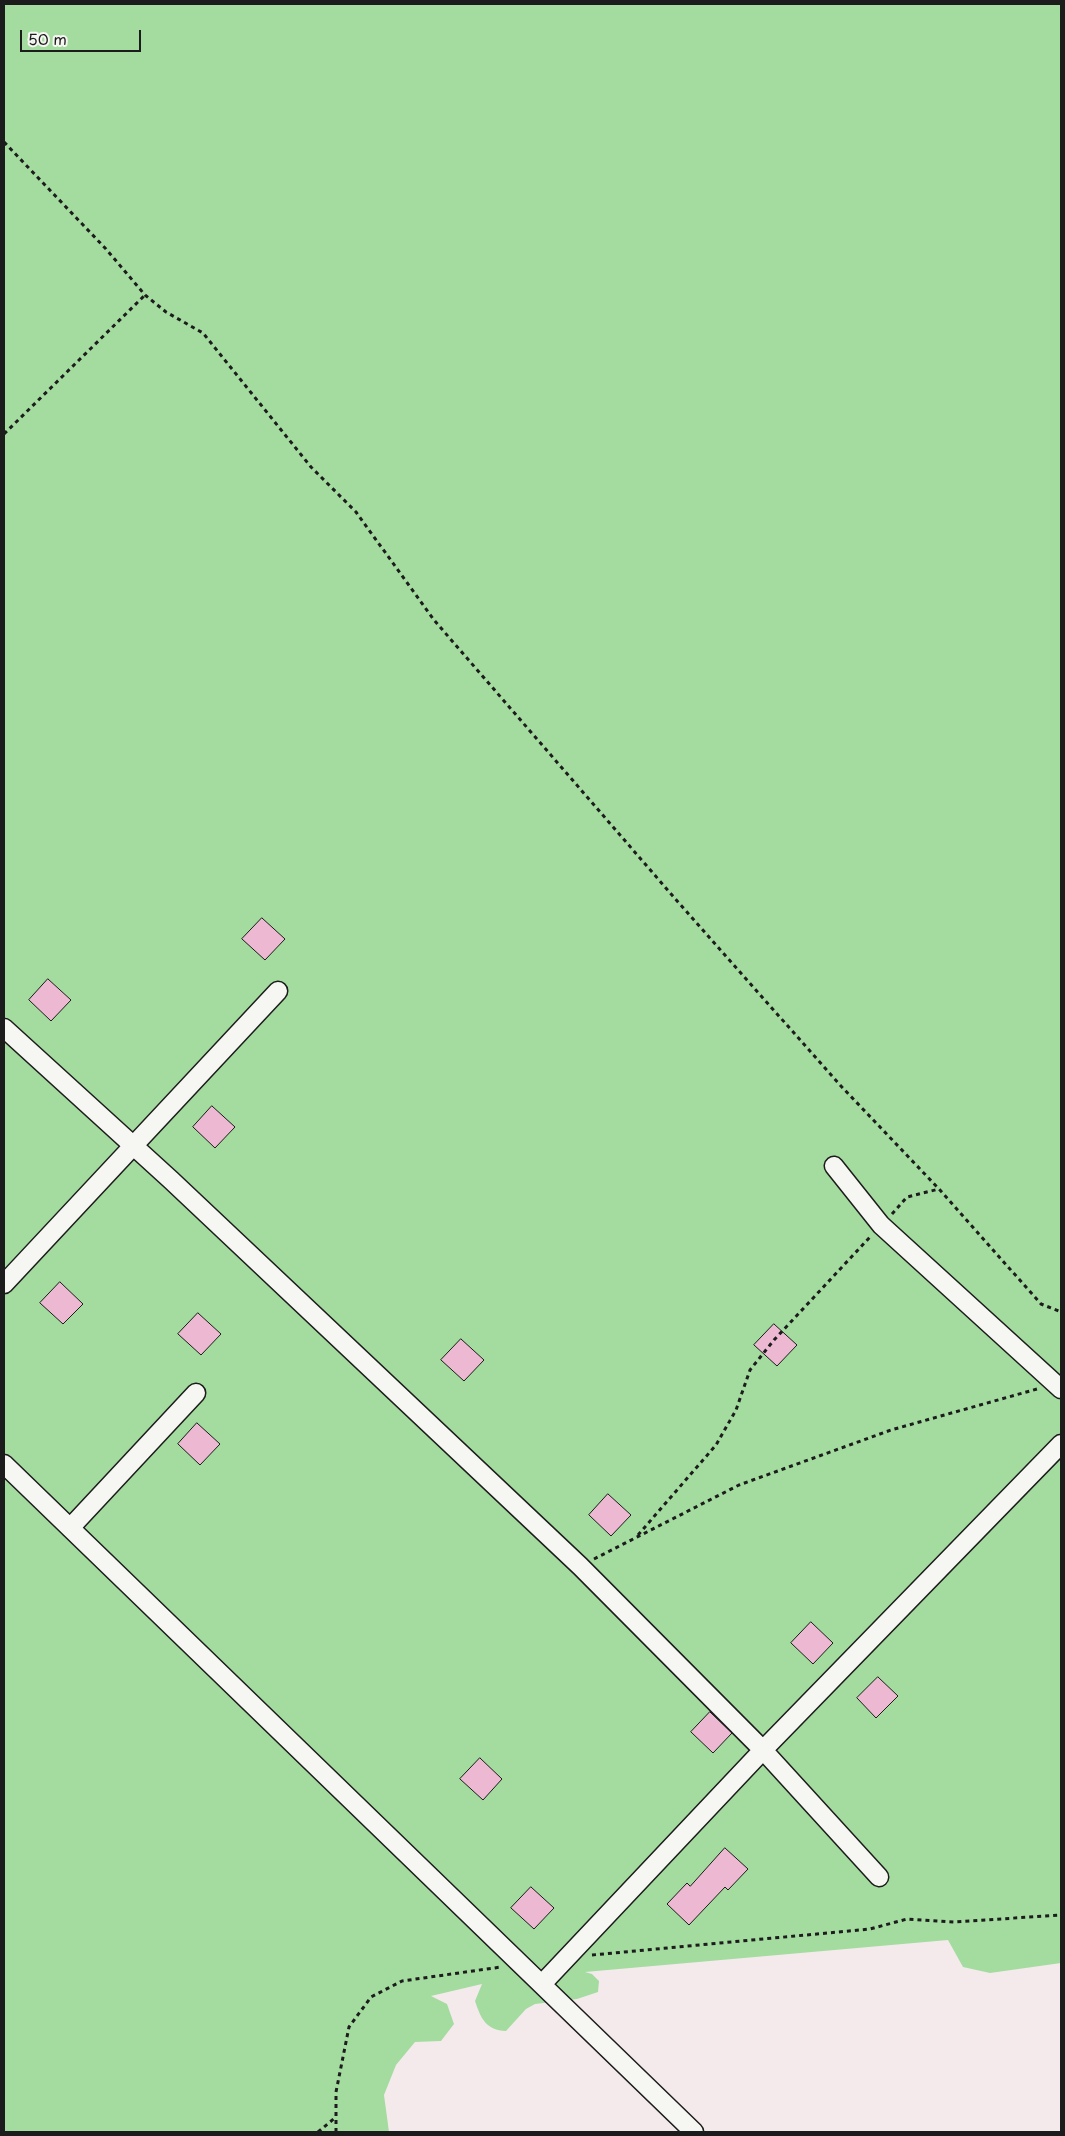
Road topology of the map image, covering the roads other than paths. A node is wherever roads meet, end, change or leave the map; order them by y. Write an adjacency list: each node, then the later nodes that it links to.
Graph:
1 (278, 991): 3 (lane)
2 (4, 1028): 3 (lane)
3 (133, 1146): 5 (lane); 11 (lane)
4 (834, 1166): 6 (lane)
5 (4, 1284)
6 (1058, 1386)
7 (196, 1393): 10 (lane)
8 (1061, 1444): 11 (lane)
9 (4, 1464): 10 (lane)
10 (70, 1528): 13 (lane)
11 (763, 1750): 12 (lane); 13 (lane)
12 (879, 1877)
13 (542, 1984): 14 (lane)
14 (694, 2132)

